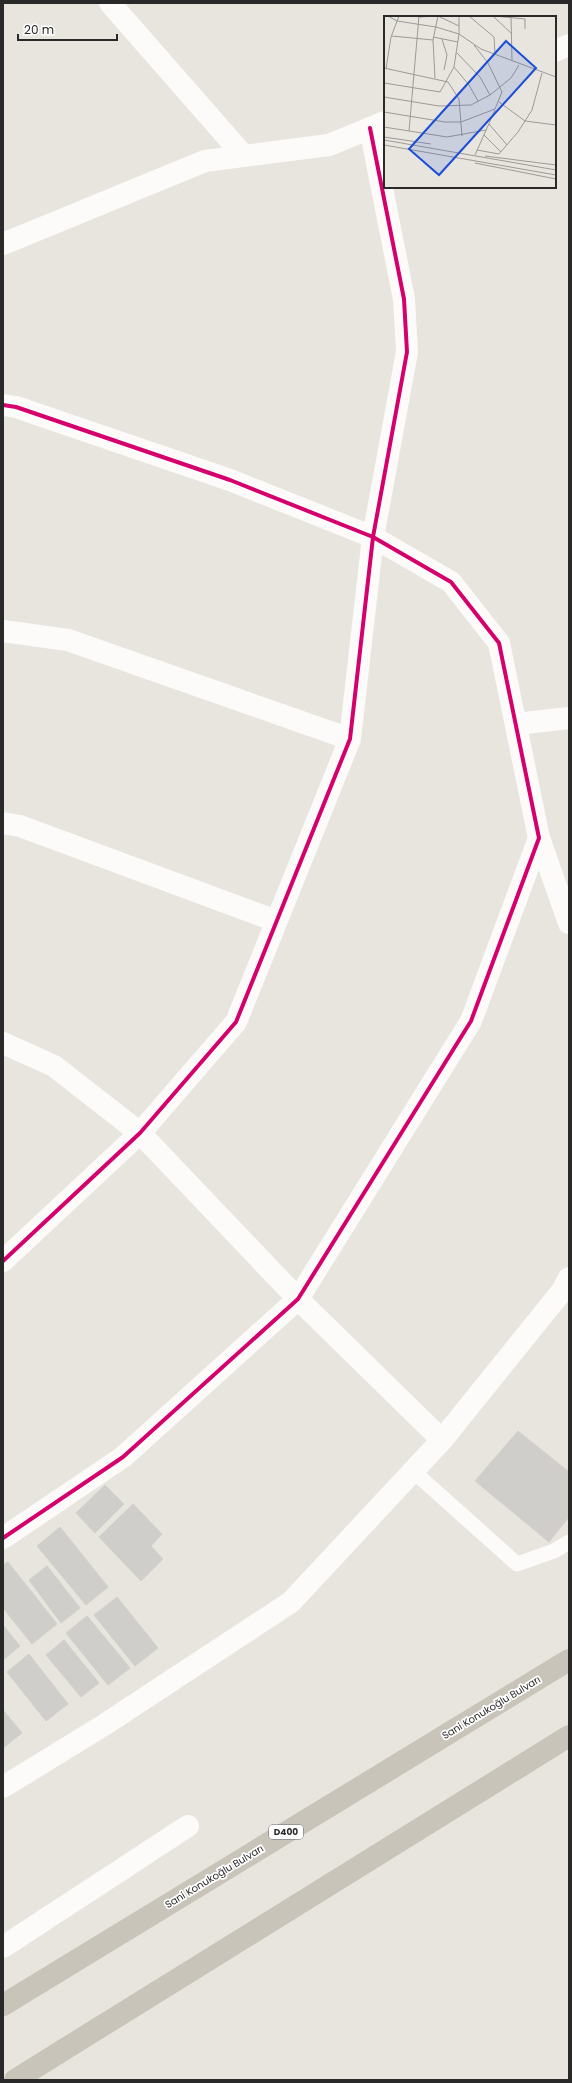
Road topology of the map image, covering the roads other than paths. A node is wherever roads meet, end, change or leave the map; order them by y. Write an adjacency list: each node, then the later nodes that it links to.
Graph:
1 (110, 3): 5 (street)
2 (569, 45): 3 (street)
3 (556, 51)
4 (378, 125): 5 (street); 6 (street)
5 (244, 156): 8 (street)
6 (384, 165)
7 (387, 188): 10 (street)
8 (3, 244)
9 (3, 405): 10 (street)
10 (373, 537): 13 (street); 14 (street)
11 (3, 631): 14 (street)
12 (569, 718): 13 (street)
13 (516, 724): 16 (street)
14 (350, 739): 17 (street)
15 (3, 823): 17 (street)
16 (539, 838): 18 (street); 23 (street)
17 (276, 921): 20 (street)
18 (569, 923)
19 (3, 1043): 20 (street)
20 (140, 1133): 21 (street); 23 (street)
21 (3, 1261)
22 (569, 1278): 24 (street)
23 (298, 1299): 24 (street); 26 (street)
24 (442, 1440): 25 (street)
25 (413, 1471): 27 (lane); 30 (street)
26 (3, 1538)
27 (569, 1542)
28 (569, 1658): 33 (highway, Sani Konukoğlu Bulvarı / D400)
29 (569, 1736): 34 (highway)
30 (3, 1787)
31 (188, 1826): 32 (street)
32 (3, 1947)
33 (3, 2005)
34 (15, 2080)

